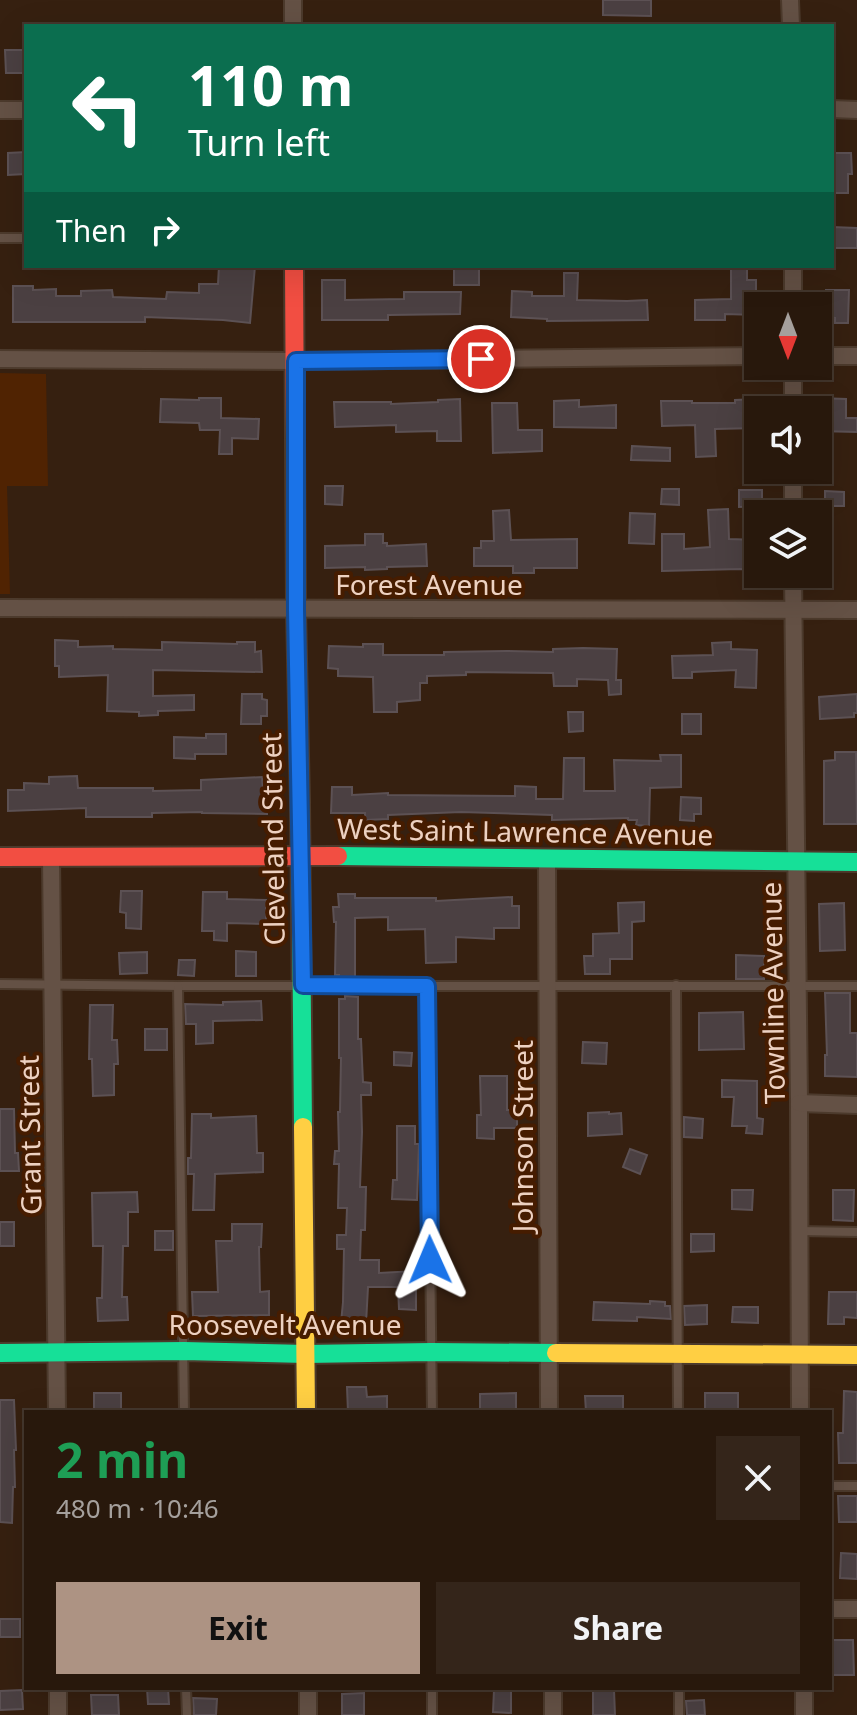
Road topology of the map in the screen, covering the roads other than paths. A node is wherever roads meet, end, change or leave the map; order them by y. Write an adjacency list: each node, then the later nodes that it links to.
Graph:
1 (293, 0): 3 (street)
2 (790, 0): 4 (street)
3 (293, 24)
4 (791, 24)
5 (834, 109): 8 (street)
6 (0, 110): 7 (street)
7 (24, 110)
8 (857, 110)
9 (0, 238): 10 (lane)
10 (24, 238)
11 (294, 268): 18 (street, Cleveland Street)
12 (793, 268): 13 (street)
13 (793, 292)
14 (744, 356): 18 (street)
15 (832, 356): 16 (street)
16 (857, 356)
17 (0, 359): 18 (street)
18 (296, 361): 21 (street, Cleveland Street)
19 (793, 588): 22 (street, Townline Avenue)
20 (0, 608): 21 (street, Forest Avenue)
21 (296, 610): 22 (street, Forest Avenue); 24 (street, Cleveland Street)
22 (793, 610): 23 (street, Forest Avenue); 28 (street, Townline Avenue)
23 (857, 610)
24 (301, 856): 26 (street, West Saint Lawrence Avenue); 27 (street, West Saint Lawrence Avenue); 32 (street, Cleveland Street)
25 (0, 857): 26 (street, West Saint Lawrence Avenue)
26 (51, 858): 31 (street, Grant Street)
27 (547, 859): 28 (street, West Saint Lawrence Avenue); 33 (street, Johnson Street)
28 (796, 862): 29 (street, West Saint Lawrence Avenue); 35 (street, Townline Avenue)
29 (857, 862)
30 (0, 984): 31 (lane)
31 (53, 985): 36 (lane); 43 (street, Grant Street)
32 (303, 985): 36 (lane); 37 (lane); 49 (street, Cleveland Street)
33 (548, 985): 34 (lane); 37 (lane); 47 (street, Johnson Street)
34 (676, 985): 35 (lane); 48 (lane)
35 (798, 985): 38 (lane); 39 (street, Townline Avenue)
36 (178, 986): 44 (lane)
37 (427, 986): 45 (lane)
38 (857, 986)
39 (799, 1103): 40 (street); 41 (street, Townline Avenue)
40 (857, 1105)
41 (799, 1231): 42 (lane); 50 (street, Townline Avenue)
42 (857, 1232)
43 (57, 1351): 44 (street, Roosevelt Avenue); 46 (street, Roosevelt Avenue); 52 (street, Grant Street)
44 (184, 1351): 49 (street, Roosevelt Avenue); 53 (lane)
45 (431, 1352): 47 (street, Roosevelt Avenue); 49 (street, Roosevelt Avenue); 55 (lane)
46 (0, 1353)
47 (548, 1353): 48 (street, Roosevelt Avenue); 56 (street, Johnson Street)
48 (677, 1353): 50 (street, Roosevelt Avenue); 57 (lane)
49 (306, 1354): 54 (street, Cleveland Street)
50 (800, 1354): 51 (street, Roosevelt Avenue); 58 (street, Townline Avenue)
51 (857, 1355)
52 (57, 1410)
53 (184, 1410)
54 (306, 1410)
55 (432, 1410)
56 (549, 1410)
57 (678, 1410)
58 (800, 1410)
59 (832, 1486): 60 (lane)
60 (857, 1486)
61 (832, 1609): 62 (street)
62 (857, 1609)
63 (58, 1690): 70 (street)
64 (186, 1690): 71 (lane)
65 (308, 1690): 72 (street)
66 (432, 1690): 73 (lane)
67 (553, 1690): 74 (street)
68 (679, 1690): 75 (lane)
69 (804, 1690): 76 (street)
70 (58, 1715)
71 (187, 1715)
72 (308, 1715)
73 (432, 1715)
74 (553, 1715)
75 (679, 1715)
76 (804, 1715)

